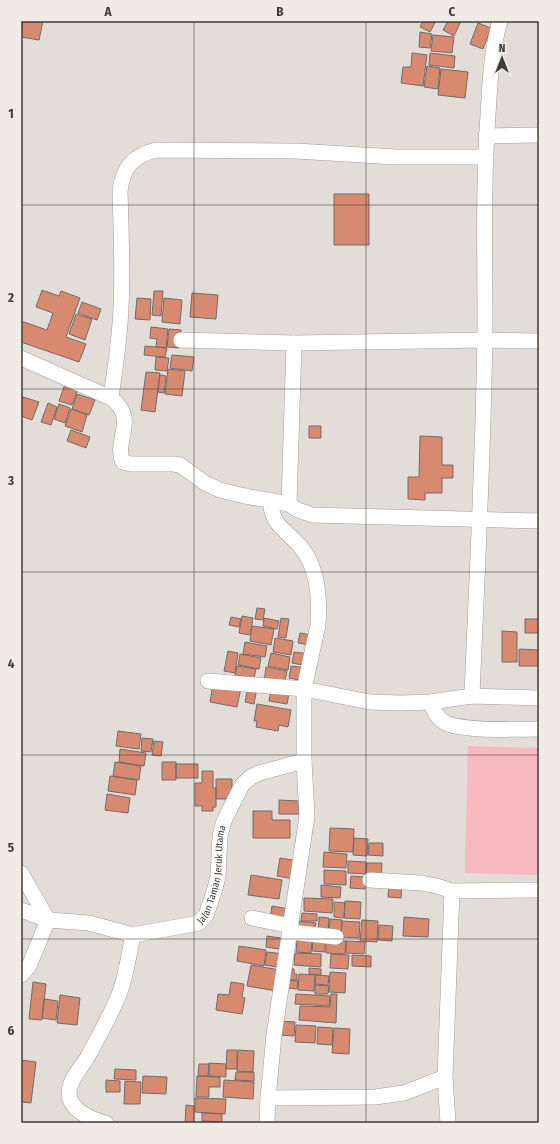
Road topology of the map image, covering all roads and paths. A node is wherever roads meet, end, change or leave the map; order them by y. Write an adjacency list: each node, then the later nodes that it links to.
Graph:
1 (500, 21): 3 (street)
2 (539, 134): 3 (street)
3 (486, 136): 4 (street)
4 (486, 157): 6 (street); 10 (street)
5 (181, 340): 8 (street)
6 (485, 340): 7 (street); 8 (street); 13 (street)
7 (539, 341)
8 (294, 343): 12 (street)
9 (21, 358): 10 (street)
10 (111, 398): 11 (street)
11 (270, 501): 12 (street); 16 (street)
12 (289, 504): 13 (street)
13 (480, 520): 14 (street); 17 (street)
14 (539, 521)
15 (208, 681): 16 (street)
16 (304, 689): 19 (street); 21 (street)
17 (472, 696): 18 (street); 19 (street)
18 (539, 698)
19 (430, 702): 20 (street)
20 (539, 729)
21 (304, 761): 29 (street); 30 (street, Jalan Taman Jeruk Utama)
22 (21, 873): 28 (street)
23 (370, 880): 25 (street)
24 (539, 890): 25 (street)
25 (452, 891): 33 (street)
26 (21, 910): 28 (street, Jalan Taman Jeruk Utama)
27 (252, 918): 29 (street)
28 (48, 920): 30 (street, Jalan Taman Jeruk Utama); 32 (street)
29 (290, 929): 31 (street); 34 (street)
30 (133, 935): 35 (street)
31 (336, 937)
32 (21, 975)
33 (445, 1077): 34 (street); 37 (street)
34 (268, 1098): 36 (street)
35 (106, 1123)
36 (267, 1123)
37 (448, 1123)

